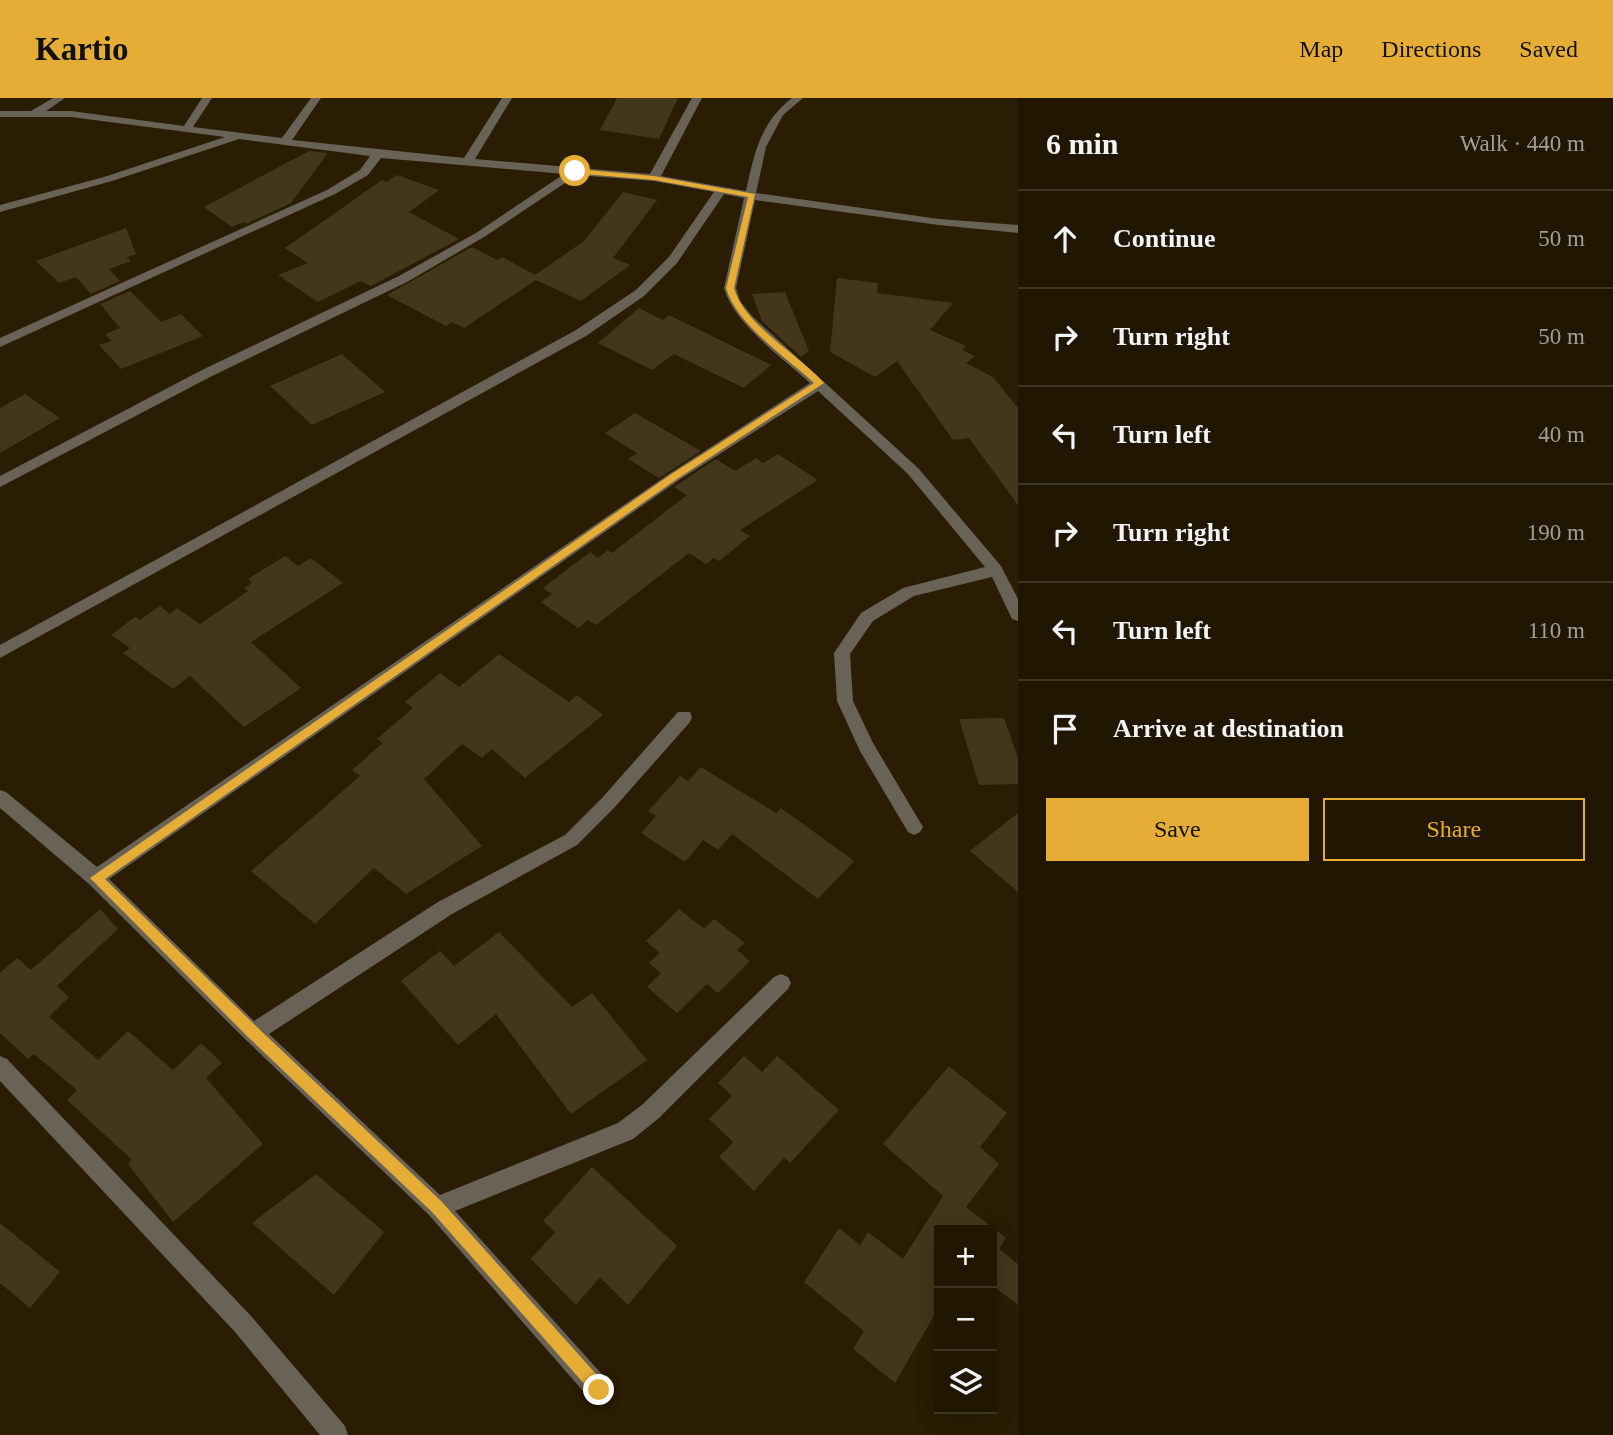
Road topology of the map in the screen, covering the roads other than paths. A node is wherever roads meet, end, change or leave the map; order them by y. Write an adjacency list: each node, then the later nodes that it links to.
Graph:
1 (60, 98): 8 (street)
2 (207, 98): 9 (street)
3 (316, 98): 11 (street)
4 (507, 98): 13 (street)
5 (697, 98): 15 (street)
6 (798, 98): 17 (street)
7 (0, 114): 8 (street)
8 (33, 114): 9 (street)
9 (186, 130): 10 (street)
10 (239, 136): 11 (street); 18 (street)
11 (285, 142): 12 (street)
12 (377, 154): 13 (street); 20 (street)
13 (468, 161): 14 (street)
14 (575, 171): 15 (street); 22 (street)
15 (654, 178): 16 (street)
16 (721, 190): 17 (street); 25 (street)
17 (752, 196): 19 (street); 21 (street)
18 (0, 209)
19 (1018, 229)
20 (0, 343)
21 (820, 383): 23 (street); 29 (street)
22 (0, 482)
23 (996, 570): 24 (street); 28 (street)
24 (1018, 615)
25 (0, 652)
26 (684, 718): 31 (street)
27 (0, 797): 29 (street)
28 (914, 827)
29 (96, 878): 31 (street)
30 (781, 983): 33 (street)
31 (253, 1033): 33 (street)
32 (0, 1066): 35 (street)
33 (437, 1207): 34 (street)
34 (599, 1390)
35 (336, 1435)

